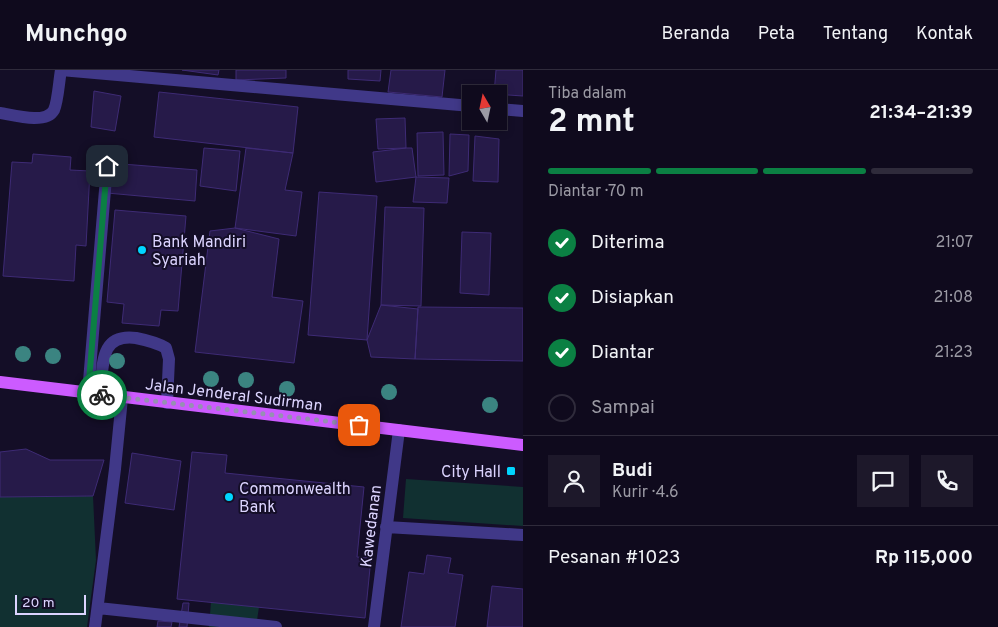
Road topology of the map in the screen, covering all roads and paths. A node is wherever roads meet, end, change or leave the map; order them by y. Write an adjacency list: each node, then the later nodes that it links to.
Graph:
1 (61, 70): 2 (street); 5 (street)
2 (462, 105)
3 (508, 110): 4 (street)
4 (523, 111)
5 (0, 113)
6 (107, 166): 8 (street)
7 (0, 382): 8 (main road, Jalan Jenderal Sudirman)
8 (94, 394): 9 (main road, Jalan Jenderal Sudirman); 10 (street)
9 (122, 398): 10 (main road, Jalan Jenderal Sudirman); 15 (street)
10 (167, 403): 11 (main road, Jalan Jenderal Sudirman)
11 (399, 430): 12 (main road, Jalan Jenderal Sudirman); 13 (street, Kawedanan)
12 (523, 445)
13 (386, 527): 14 (street); 18 (street, Kawedanan)
14 (523, 535)
15 (98, 608): 16 (street); 17 (street)
16 (95, 627)
17 (276, 627)
18 (374, 627)

